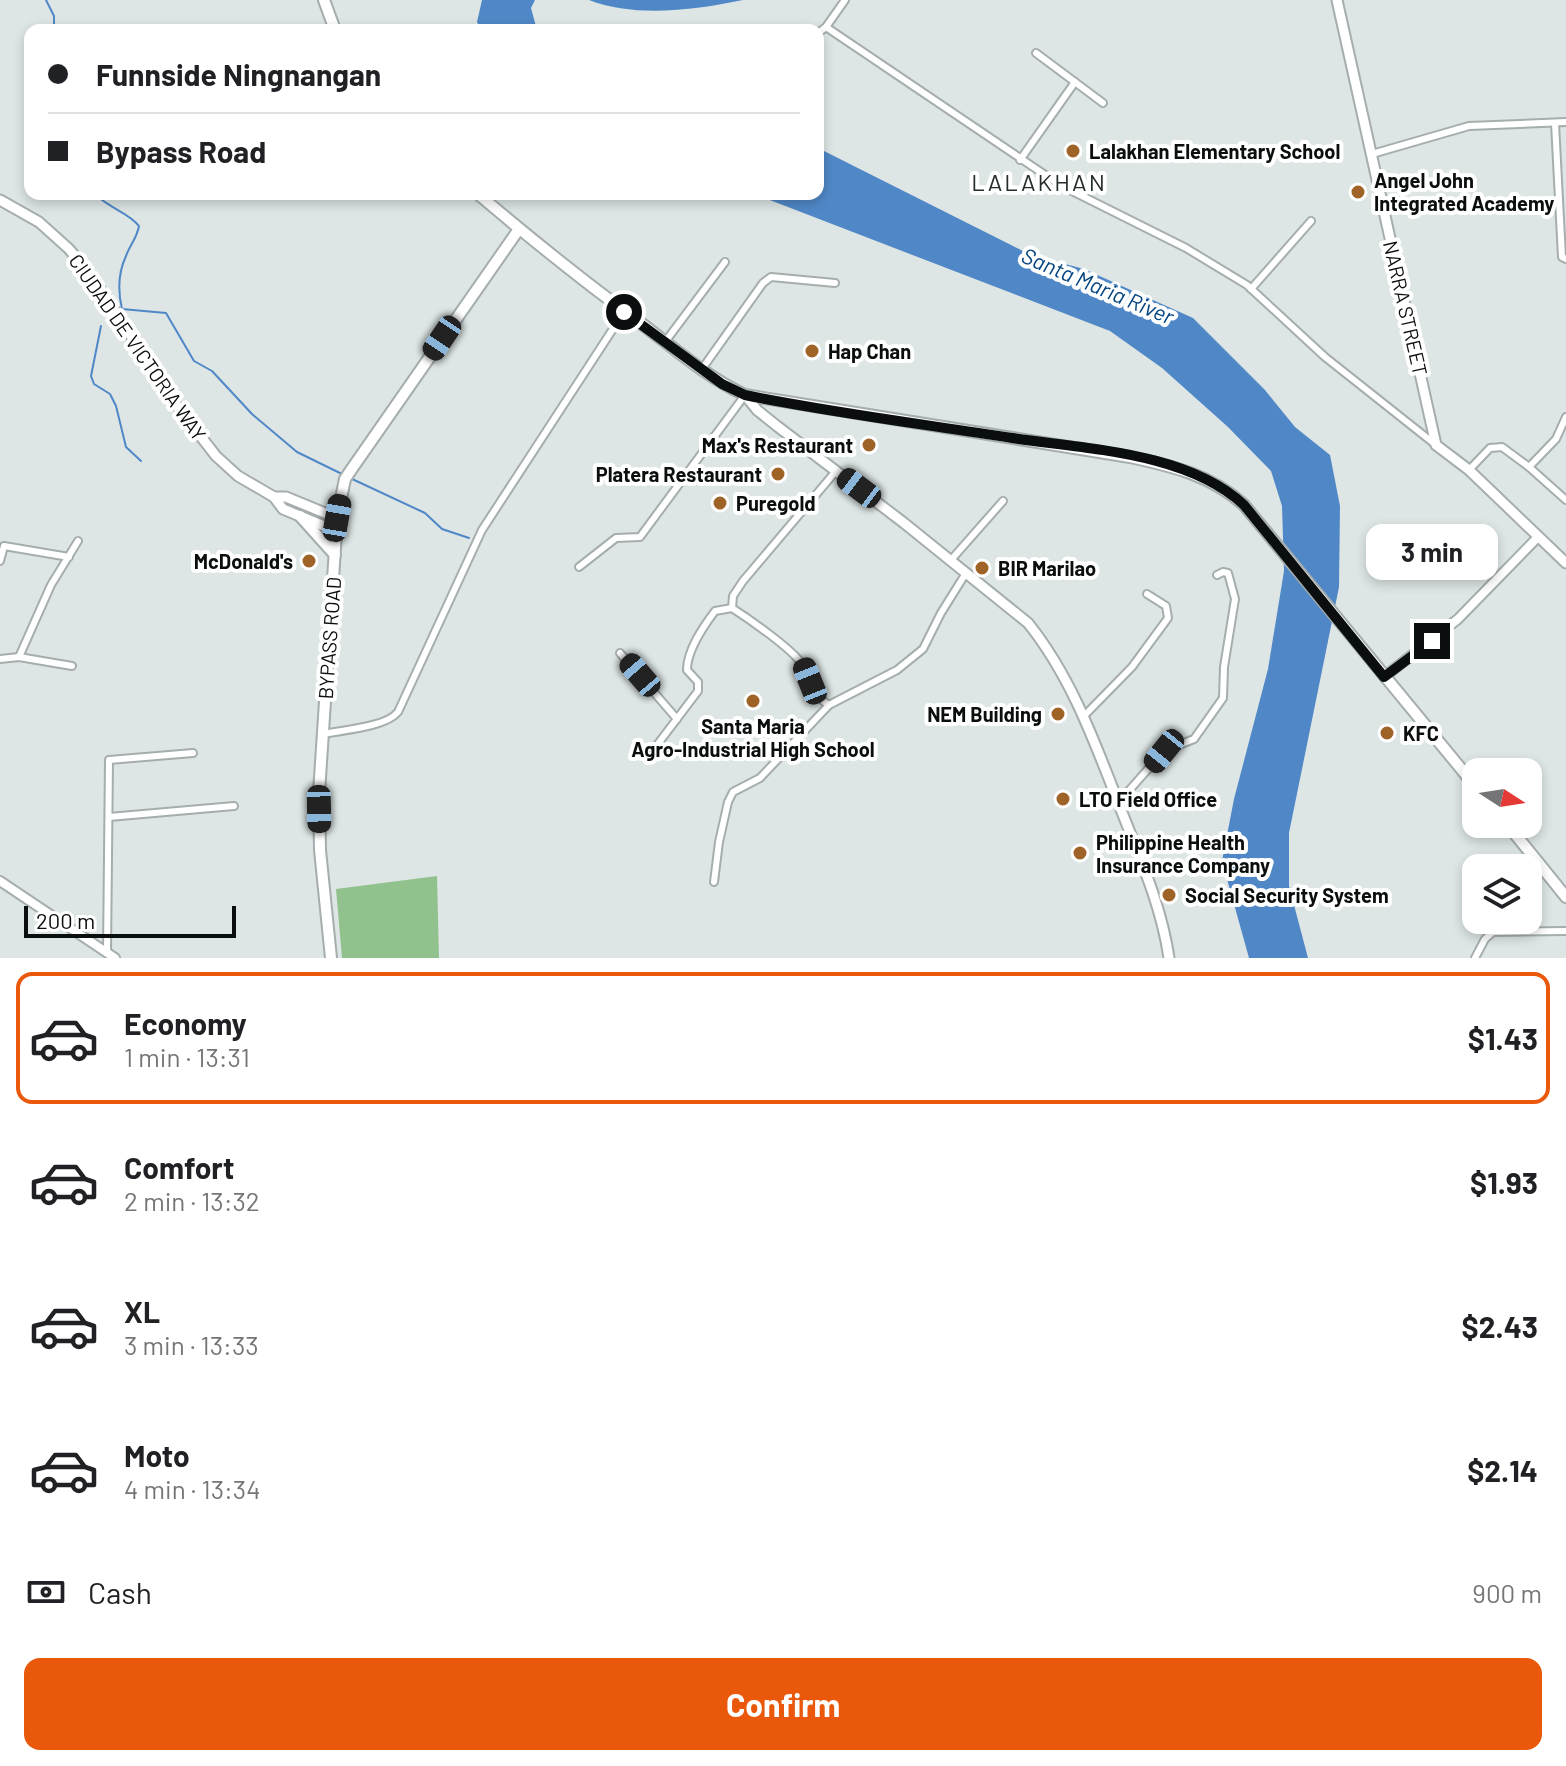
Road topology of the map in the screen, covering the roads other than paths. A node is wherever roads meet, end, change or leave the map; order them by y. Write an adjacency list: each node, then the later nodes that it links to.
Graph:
1 (324, 0): 4 (main road)
2 (845, 0): 5 (street)
3 (1337, 0): 11 (main road, NARRA STREET)
4 (333, 24)
5 (826, 27): 12 (street)
6 (1036, 53): 7 (street)
7 (1075, 82): 8 (street); 12 (street)
8 (1103, 103)
9 (1566, 122): 10 (street)
10 (1555, 123): 11 (street); 17 (street)
11 (1372, 154): 28 (main road, NARRA STREET)
12 (1020, 160): 20 (street)
13 (0, 200): 32 (main road, CIUDAD DE VICTORIA WAY)
14 (485, 200): 16 (main road)
15 (1311, 221): 20 (street)
16 (519, 229): 21 (main road); 36 (main road, BYPASS ROAD)
17 (1566, 259)
18 (725, 262): 22 (street)
19 (835, 283): 23 (street)
20 (1251, 289): 28 (street)
21 (624, 312): 22 (main road); 58 (street)
22 (665, 342): 23 (main road)
23 (702, 369): 24 (main road)
24 (745, 395): 31 (main road); 45 (street); 54 (main road)
25 (1566, 417): 26 (street)
26 (1556, 439): 27 (street); 29 (street)
27 (1566, 443)
28 (1436, 445): 30 (main road)
29 (1529, 467): 30 (street); 33 (street)
30 (1469, 470): 38 (main road)
31 (836, 471): 42 (main road); 49 (street)
32 (274, 497): 35 (main road, CIUDAD DE VICTORIA WAY); 36 (main road, CIUDAD DE VICTORIA WAY)
33 (1566, 500)
34 (1003, 501): 42 (street)
35 (300, 516): 37 (main road, CIUDAD DE VICTORIA WAY); 40 (main road)
36 (337, 518): 37 (main road, BYPASS ROAD)
37 (336, 531): 40 (main road, BYPASS ROAD)
38 (1538, 537): 44 (main road); 54 (street)
39 (78, 541): 41 (street)
40 (335, 555): 58 (main road, BYPASS ROAD)
41 (69, 557): 43 (street); 51 (street)
42 (951, 560): 46 (main road)
43 (0, 561)
44 (1566, 563)
45 (579, 567)
46 (966, 573): 55 (street); 56 (main road)
47 (1217, 575): 62 (street)
48 (1147, 594): 56 (street)
49 (732, 608): 55 (street); 57 (street)
50 (620, 653): 57 (street)
51 (19, 657): 52 (street); 53 (street)
52 (0, 659)
53 (72, 666)
54 (1384, 677): 61 (main road)
55 (829, 705): 67 (street)
56 (1083, 717): 62 (main road)
57 (677, 719): 59 (street)
58 (322, 734): 71 (main road, BYPASS ROAD)
59 (654, 749)
60 (193, 753): 64 (street)
61 (1462, 770)
62 (1118, 803): 72 (main road)
63 (234, 806): 64 (street)
64 (109, 817): 70 (street)
65 (1518, 838): 68 (main road)
66 (0, 881): 70 (street)
67 (714, 882)
68 (1566, 897)
69 (1566, 931): 73 (street)
70 (111, 955)
71 (331, 958)
72 (1169, 958)
73 (1475, 958)

